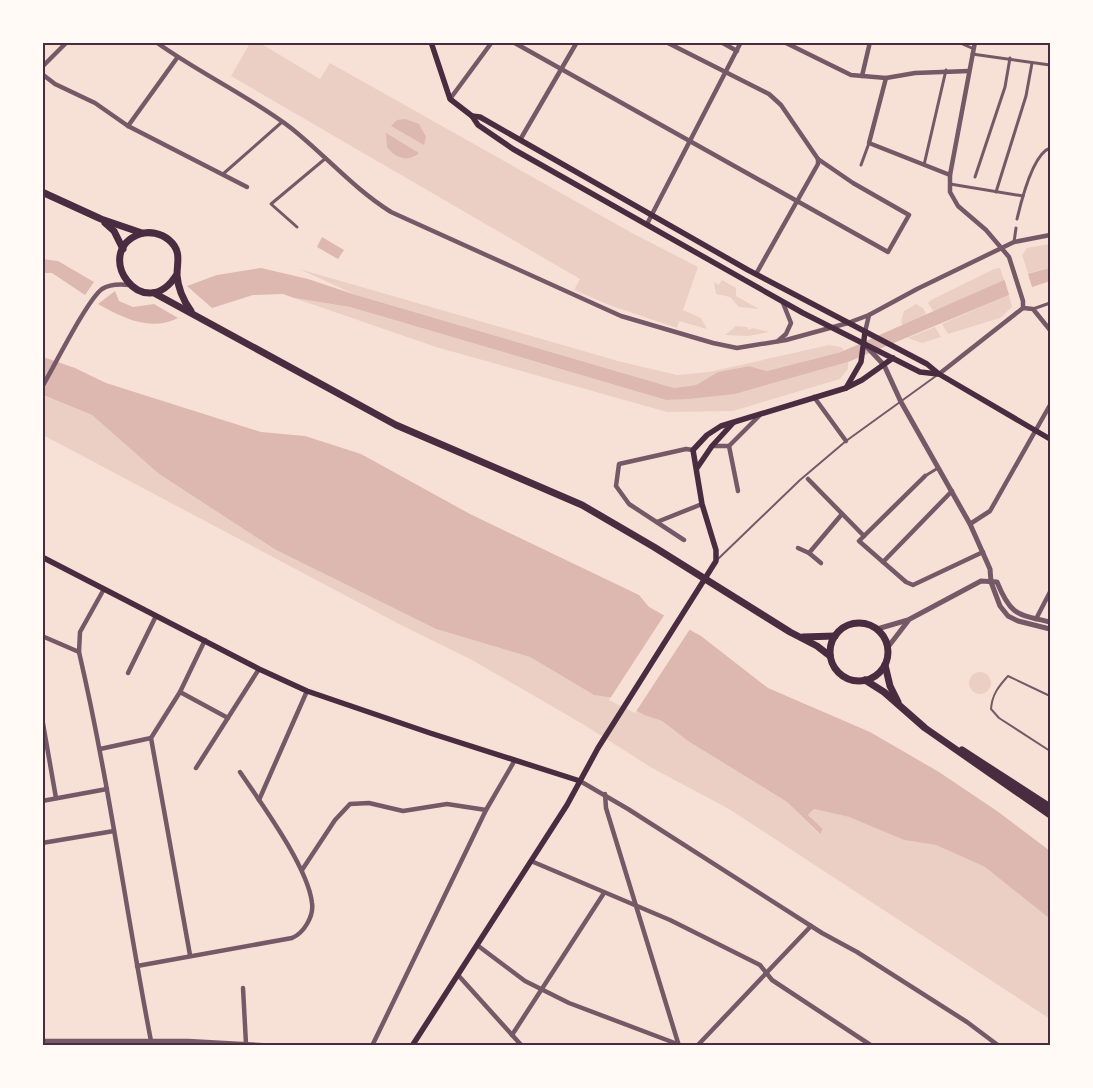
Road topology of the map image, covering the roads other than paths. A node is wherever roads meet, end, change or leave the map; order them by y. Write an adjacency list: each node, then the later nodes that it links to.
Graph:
1 (67, 42): 21 (street)
2 (156, 42): 17 (street)
3 (431, 42): 29 (main road)
4 (492, 42): 29 (street)
5 (513, 42): 22 (street)
6 (577, 42): 22 (street)
7 (666, 42): 25 (street)
8 (721, 42): 15 (street)
9 (742, 42): 15 (street)
10 (784, 42): 27 (street)
11 (870, 42): 27 (street)
12 (958, 42): 14 (street)
13 (975, 42): 14 (street)
14 (974, 49): 16 (street)
15 (737, 51): 25 (street)
16 (972, 54): 18 (street); 24 (street)
17 (177, 58): 31 (street); 32 (street)
18 (1010, 58): 19 (street); 43 (street)
19 (1032, 62): 20 (street); 47 (street)
20 (1050, 65)
21 (42, 67)
22 (562, 69): 33 (street); 34 (street)
23 (946, 70): 24 (street); 28 (street); 40 (street)
24 (969, 71): 42 (street)
25 (726, 72): 34 (street); 38 (street)
26 (42, 74): 32 (street)
27 (862, 76): 28 (street)
28 (886, 78): 35 (street)
29 (450, 99): 30 (main road)
30 (472, 116): 33 (main road); 55 (main road)
31 (282, 122): 37 (street); 41 (street)
32 (128, 126): 41 (street)
33 (520, 140): 52 (main road)
34 (692, 141): 50 (street); 52 (street)
35 (869, 143): 39 (street); 40 (street)
36 (1050, 148): 48 (street)
37 (326, 158): 56 (street); 78 (street)
38 (818, 159): 50 (street); 50 (street)
39 (861, 165)
40 (924, 165): 42 (street)
41 (222, 175): 45 (street)
42 (950, 175): 44 (street)
43 (975, 177)
44 (949, 184): 47 (street); 61 (street)
45 (247, 187)
46 (42, 192): 51 (main road)
47 (996, 192): 48 (street)
48 (1023, 196): 54 (street)
49 (42, 198): 51 (main road)
50 (797, 202): 64 (street)
51 (74, 207): 53 (main road)
52 (651, 215): 55 (street); 64 (main road)
53 (101, 219): 58 (main road); 62 (main road)
54 (1017, 219)
55 (647, 224): 67 (main road)
56 (298, 227)
57 (1016, 228): 60 (street)
58 (142, 233): 62 (main road); 63 (main road)
59 (1050, 236): 60 (street)
60 (1014, 242): 61 (street)
61 (1000, 248): 69 (street); 72 (street)
62 (123, 249): 65 (main road)
63 (177, 274): 66 (main road); 71 (main road)
64 (756, 274): 73 (main road)
65 (129, 285): 66 (main road); 84 (street)
66 (154, 293): 71 (main road)
67 (783, 301): 74 (main road); 78 (street)
68 (1050, 303): 70 (street)
69 (1023, 308): 70 (street); 83 (street)
70 (1033, 309): 75 (street)
71 (193, 313): 127 (main road)
72 (869, 315): 73 (street); 76 (street)
73 (849, 324): 74 (street); 76 (main road)
74 (835, 328): 78 (street); 79 (main road)
75 (1050, 330)
76 (865, 332): 77 (main road); 79 (main road)
77 (882, 341): 80 (main road); 83 (main road)
78 (777, 342)
79 (864, 343): 80 (main road); 85 (main road)
80 (880, 352): 81 (main road); 82 (main road)
81 (893, 358): 82 (main road); 83 (main road)
82 (881, 365): 85 (main road); 87 (street)
83 (939, 374): 87 (lane); 91 (main road)
84 (42, 387)
85 (846, 388): 86 (main road)
86 (814, 397): 89 (main road); 93 (street)
87 (901, 402): 93 (lane); 97 (street)
88 (1050, 405): 91 (street)
89 (763, 412): 90 (main road); 95 (street)
90 (734, 422): 94 (main road); 96 (main road)
91 (1035, 430): 92 (main road); 106 (street)
92 (1050, 439)
93 (846, 441): 113 (lane)
94 (712, 446): 95 (street); 98 (main road)
95 (729, 446): 101 (street)
96 (693, 450): 98 (main road); 105 (street)
97 (938, 467): 99 (street); 102 (street)
98 (697, 468): 103 (main road)
99 (926, 476): 107 (street)
100 (808, 479): 104 (street)
101 (738, 491)
102 (952, 491): 106 (street); 114 (street)
103 (702, 504): 105 (street); 113 (main road)
104 (842, 514): 107 (street); 111 (street)
105 (657, 522): 108 (street)
106 (970, 524): 110 (street)
107 (864, 536): 114 (street)
108 (684, 540)
109 (798, 548): 111 (street)
110 (983, 552): 114 (street); 116 (street)
111 (809, 553): 115 (street)
112 (42, 557): 117 (main road)
113 (716, 560): 149 (main road)
114 (883, 562)
115 (821, 563)
116 (991, 582): 120 (street); 121 (street)
117 (104, 589): 119 (main road); 130 (street)
118 (1050, 592): 121 (street)
119 (156, 616): 128 (main road); 134 (street)
120 (908, 620): 123 (street); 129 (street)
121 (1035, 622): 122 (street); 124 (street)
122 (1050, 622)
123 (877, 629): 126 (main road); 129 (main road)
124 (1050, 629)
125 (42, 636): 130 (street)
126 (835, 636): 127 (main road); 131 (main road)
127 (800, 637): 131 (main road)
128 (205, 640): 133 (main road); 137 (street)
129 (888, 647): 132 (main road)
130 (79, 652): 144 (street)
131 (830, 656): 135 (main road)
132 (885, 665): 135 (main road); 139 (main road)
133 (259, 669): 136 (main road); 141 (street)
134 (128, 673)
135 (865, 680): 139 (main road)
136 (307, 691): 146 (main road); 153 (street)
137 (180, 692): 141 (street); 143 (street)
138 (1050, 696): 145 (lane)
139 (901, 706): 142 (main road)
140 (42, 718): 152 (street)
141 (228, 718): 147 (street)
142 (925, 728): 155 (main road); 157 (main road)
143 (151, 738): 144 (street); 166 (street)
144 (100, 749): 150 (street)
145 (1050, 751)
146 (515, 760): 149 (main road); 156 (street)
147 (196, 768)
148 (240, 772): 153 (street)
149 (580, 781): 151 (street); 160 (main road)
150 (108, 789): 152 (street); 158 (street)
151 (605, 794): 163 (street); 164 (street)
152 (56, 798): 154 (street)
153 (259, 800): 161 (street)
154 (42, 801)
155 (1050, 807)
156 (486, 810): 161 (street); 181 (street)
157 (1050, 815)
158 (114, 831): 159 (street); 167 (street)
159 (42, 843)
160 (531, 861): 162 (street); 165 (main road)
161 (302, 870): 166 (street)
162 (604, 892): 163 (street); 171 (street)
163 (634, 905): 168 (street); 178 (street)
164 (811, 926): 168 (street); 179 (street)
165 (477, 945): 169 (main road); 171 (street)
166 (190, 955): 167 (street)
167 (137, 966): 174 (street)
168 (765, 974): 184 (street); 185 (street)
169 (458, 975): 172 (street); 182 (main road)
170 (243, 988): 177 (street)
171 (542, 989): 172 (street); 178 (street)
172 (512, 1035): 183 (street)
173 (42, 1040): 175 (street)
174 (151, 1042): 175 (street); 176 (street)
175 (50, 1043)
176 (171, 1044): 177 (street)
177 (246, 1044): 180 (street)
178 (680, 1045)
179 (996, 1045)
180 (277, 1046)
181 (372, 1046)
182 (412, 1046)
183 (522, 1046)
184 (697, 1046)
185 (872, 1046)

